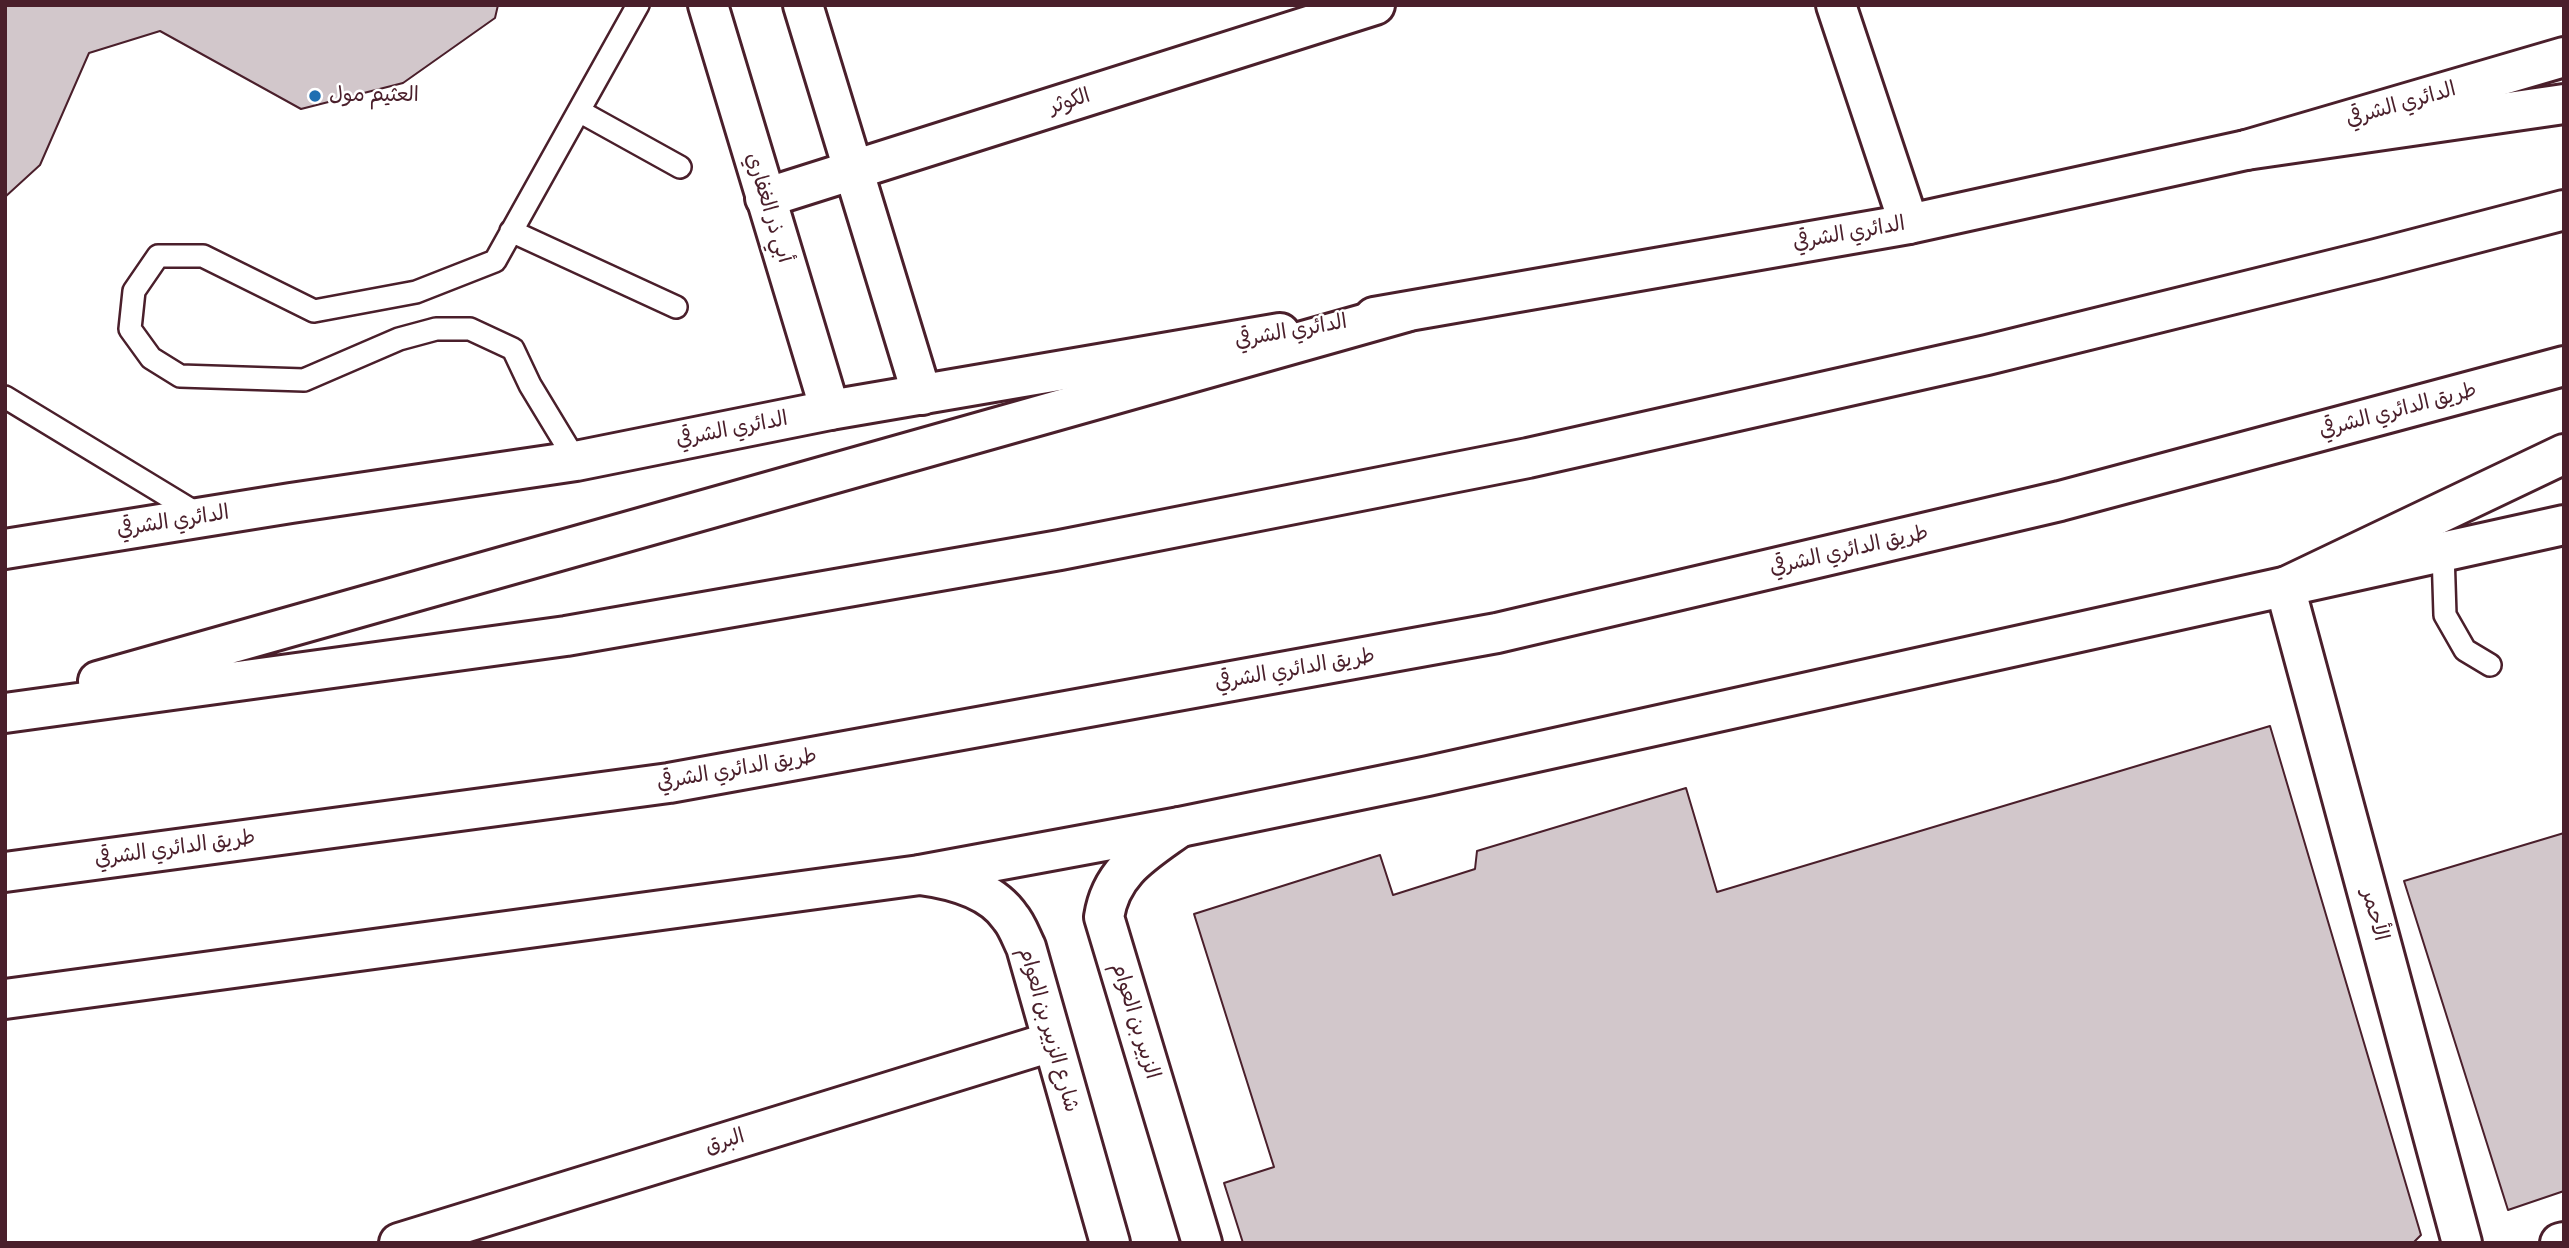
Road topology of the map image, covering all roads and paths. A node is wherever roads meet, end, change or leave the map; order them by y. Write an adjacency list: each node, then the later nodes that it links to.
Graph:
1 (638, 5): 8 (lane)
2 (708, 5): 12 (main road, أبي ذر الغفاري)
3 (803, 5): 11 (main road)
4 (1375, 5): 11 (main road, الكوثر)
5 (1836, 5): 14 (main road)
6 (2564, 57): 9 (main road, الدائري الشرقي)
7 (2564, 104): 9 (main road)
8 (579, 111): 10 (lane); 15 (lane)
9 (2246, 150): 14 (main road, الدائري الشرقي)
10 (680, 167)
11 (854, 171): 12 (main road, الكوثر); 19 (main road)
12 (765, 198): 21 (main road, أبي ذر الغفاري)
13 (2564, 210): 31 (main road)
14 (1909, 224): 17 (main road, الدائري الشرقي)
15 (511, 231): 16 (lane); 23 (lane)
16 (676, 307)
17 (1406, 312): 19 (main road, الدائري الشرقي); 30 (main road)
18 (2564, 366): 33 (main road, طريق الدائري الشرقي)
19 (922, 394): 21 (main road, الدائري الشرقي)
20 (5, 397): 24 (lane)
21 (830, 410): 23 (main road, الدائري الشرقي)
22 (2564, 454): 28 (main road)
23 (576, 461): 24 (main road, الدائري الشرقي)
24 (203, 517): 26 (main road, الدائري الشرقي)
25 (2564, 525): 27 (main road)
26 (5, 549)
27 (2443, 552): 28 (main road); 29 (lane)
28 (2286, 586): 32 (main road); 40 (main road, الأحمر)
29 (2490, 664)
30 (5, 707)
31 (5, 713)
32 (1180, 827): 34 (main road); 39 (main road, الزبير بن العوام)
33 (5, 872)
34 (920, 875): 35 (main road); 36 (main road, شارع الزبير بن العوام)
35 (5, 999)
36 (1051, 1042): 37 (main road, البرق); 38 (main road, شارع الزبير بن العوام)
37 (399, 1243)
38 (1110, 1243)
39 (1202, 1243)
40 (2462, 1243)

